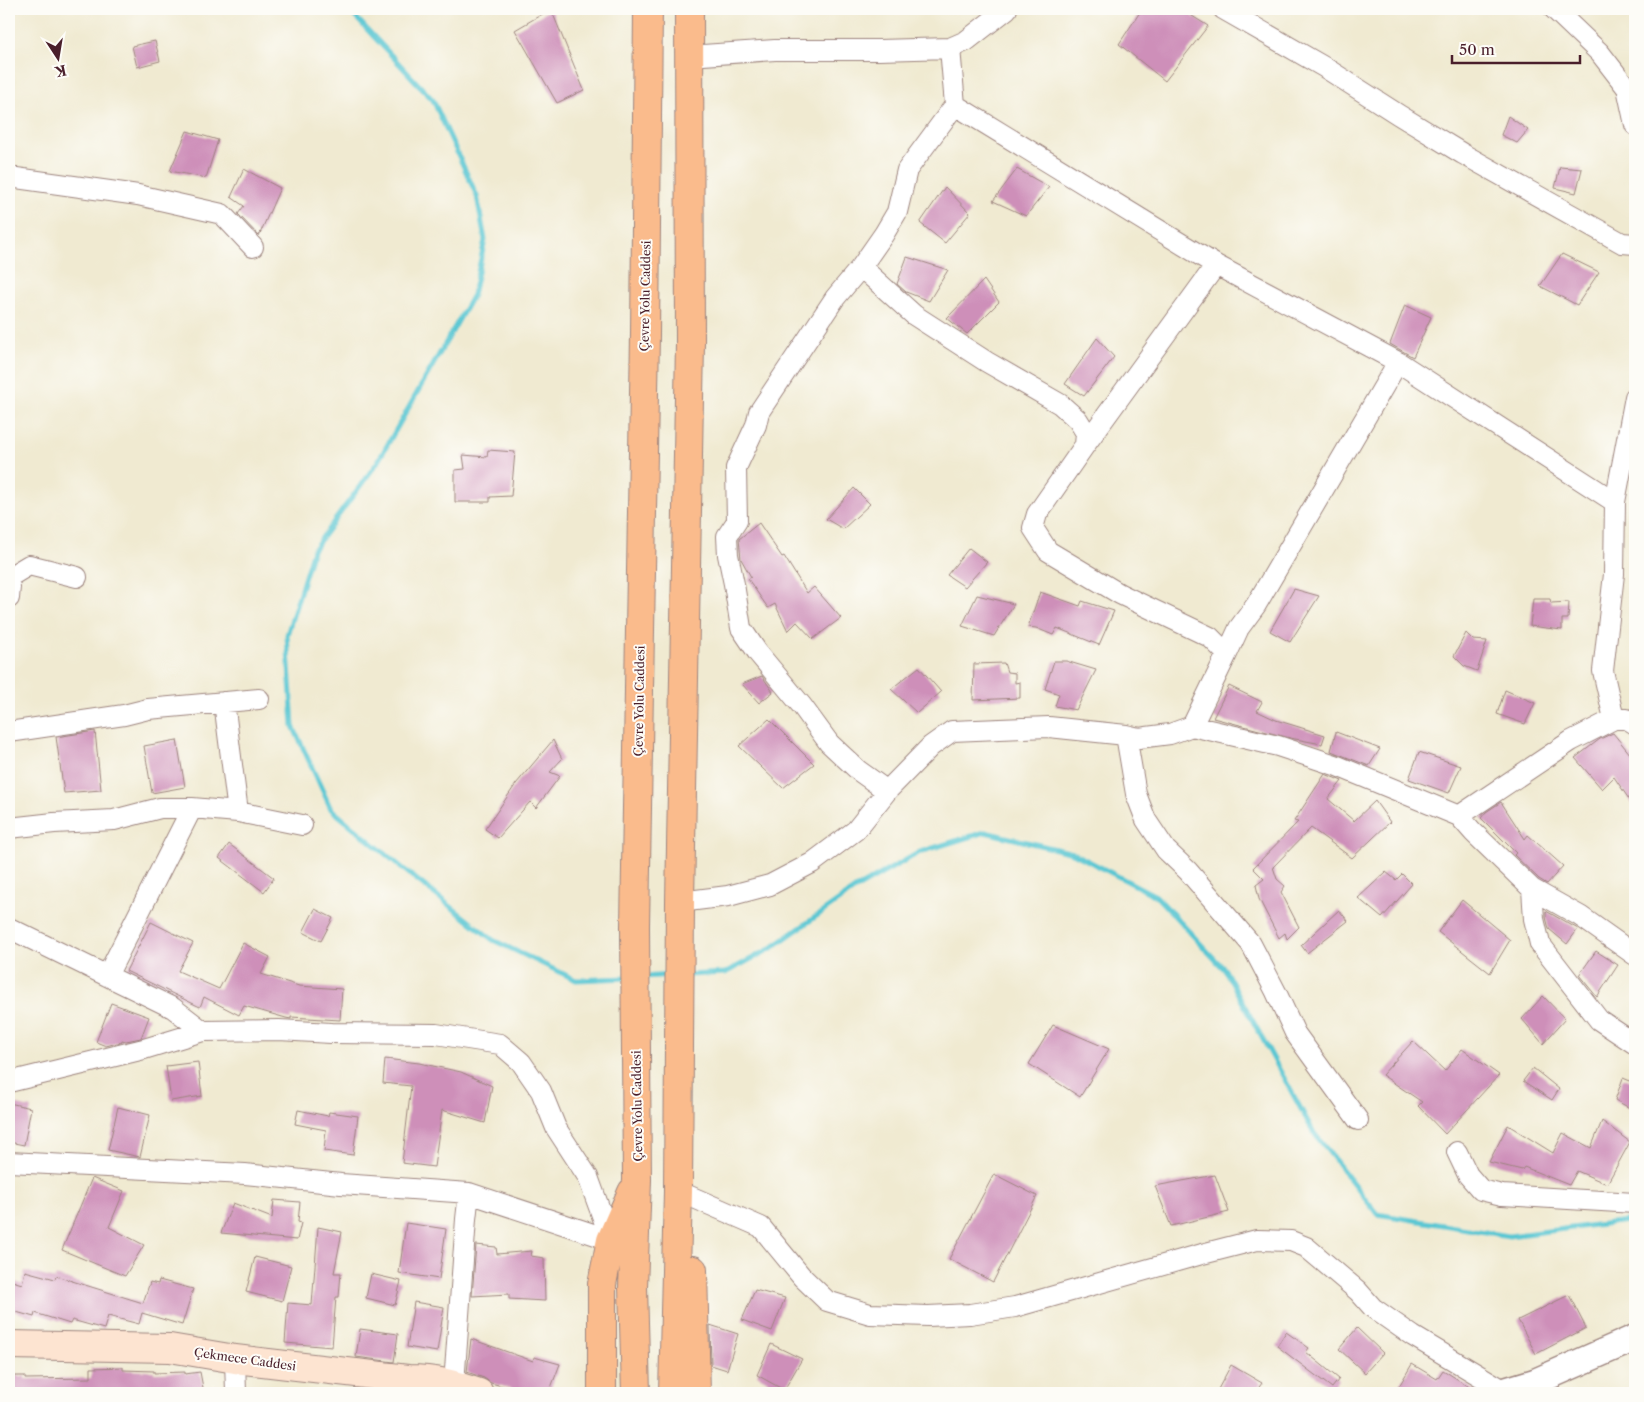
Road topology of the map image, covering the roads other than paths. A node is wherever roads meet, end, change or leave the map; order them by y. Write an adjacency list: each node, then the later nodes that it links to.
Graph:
1 (648, 9): 49 (highway, Çevre Yolu Caddesi)
2 (688, 9): 7 (highway)
3 (1007, 9): 6 (street)
4 (1223, 9): 12 (street)
5 (1554, 9): 8 (street)
6 (950, 48): 7 (street); 9 (street)
7 (689, 56): 39 (highway)
8 (1631, 84): 10 (street)
9 (955, 105): 14 (street); 15 (street)
10 (1635, 125)
11 (9, 177): 13 (street)
12 (1635, 244)
13 (253, 246)
14 (1216, 264): 16 (street); 18 (street)
15 (861, 267): 18 (street); 32 (street)
16 (1398, 362): 19 (street); 24 (street)
17 (1635, 397): 19 (street)
18 (1085, 445): 24 (street)
19 (1616, 502): 27 (street)
20 (9, 577): 21 (street)
21 (77, 577)
22 (9, 584): 23 (street)
23 (9, 598)
24 (1227, 654): 29 (street)
25 (259, 699): 26 (street)
26 (224, 702): 30 (street); 34 (street)
27 (1614, 719): 28 (street); 35 (street)
28 (1635, 724)
29 (1192, 726): 31 (street); 35 (street)
30 (9, 732)
31 (1126, 735): 32 (street); 46 (street)
32 (887, 791): 39 (street)
33 (192, 808): 34 (street); 37 (street); 42 (street)
34 (238, 812): 36 (street)
35 (1459, 816): 38 (street)
36 (302, 826)
37 (9, 828)
38 (1532, 889): 41 (street); 44 (street)
39 (680, 902): 50 (highway)
40 (9, 928): 42 (street)
41 (1635, 956)
42 (107, 976): 43 (street)
43 (203, 1031): 45 (street); 53 (street)
44 (1635, 1044)
45 (9, 1082)
46 (1358, 1120)
47 (1457, 1152): 52 (street)
48 (9, 1162): 51 (street)
49 (637, 1180): 53 (highway); 62 (highway, Çevre Yolu Caddesi)
50 (678, 1183): 59 (street); 63 (highway); 64 (highway)
51 (469, 1193): 53 (street); 58 (street)
52 (1635, 1203)
53 (611, 1240): 61 (highway)
54 (1635, 1338): 59 (street)
55 (9, 1345): 56 (main road, Çekmece Caddesi)
56 (235, 1359): 57 (main road, Çekmece Caddesi); 60 (street)
57 (408, 1386): 58 (main road, Çekmece Caddesi)
58 (467, 1389)
59 (1504, 1392)
60 (236, 1393)
61 (602, 1393)
62 (636, 1393)
63 (673, 1393)
64 (696, 1393)

